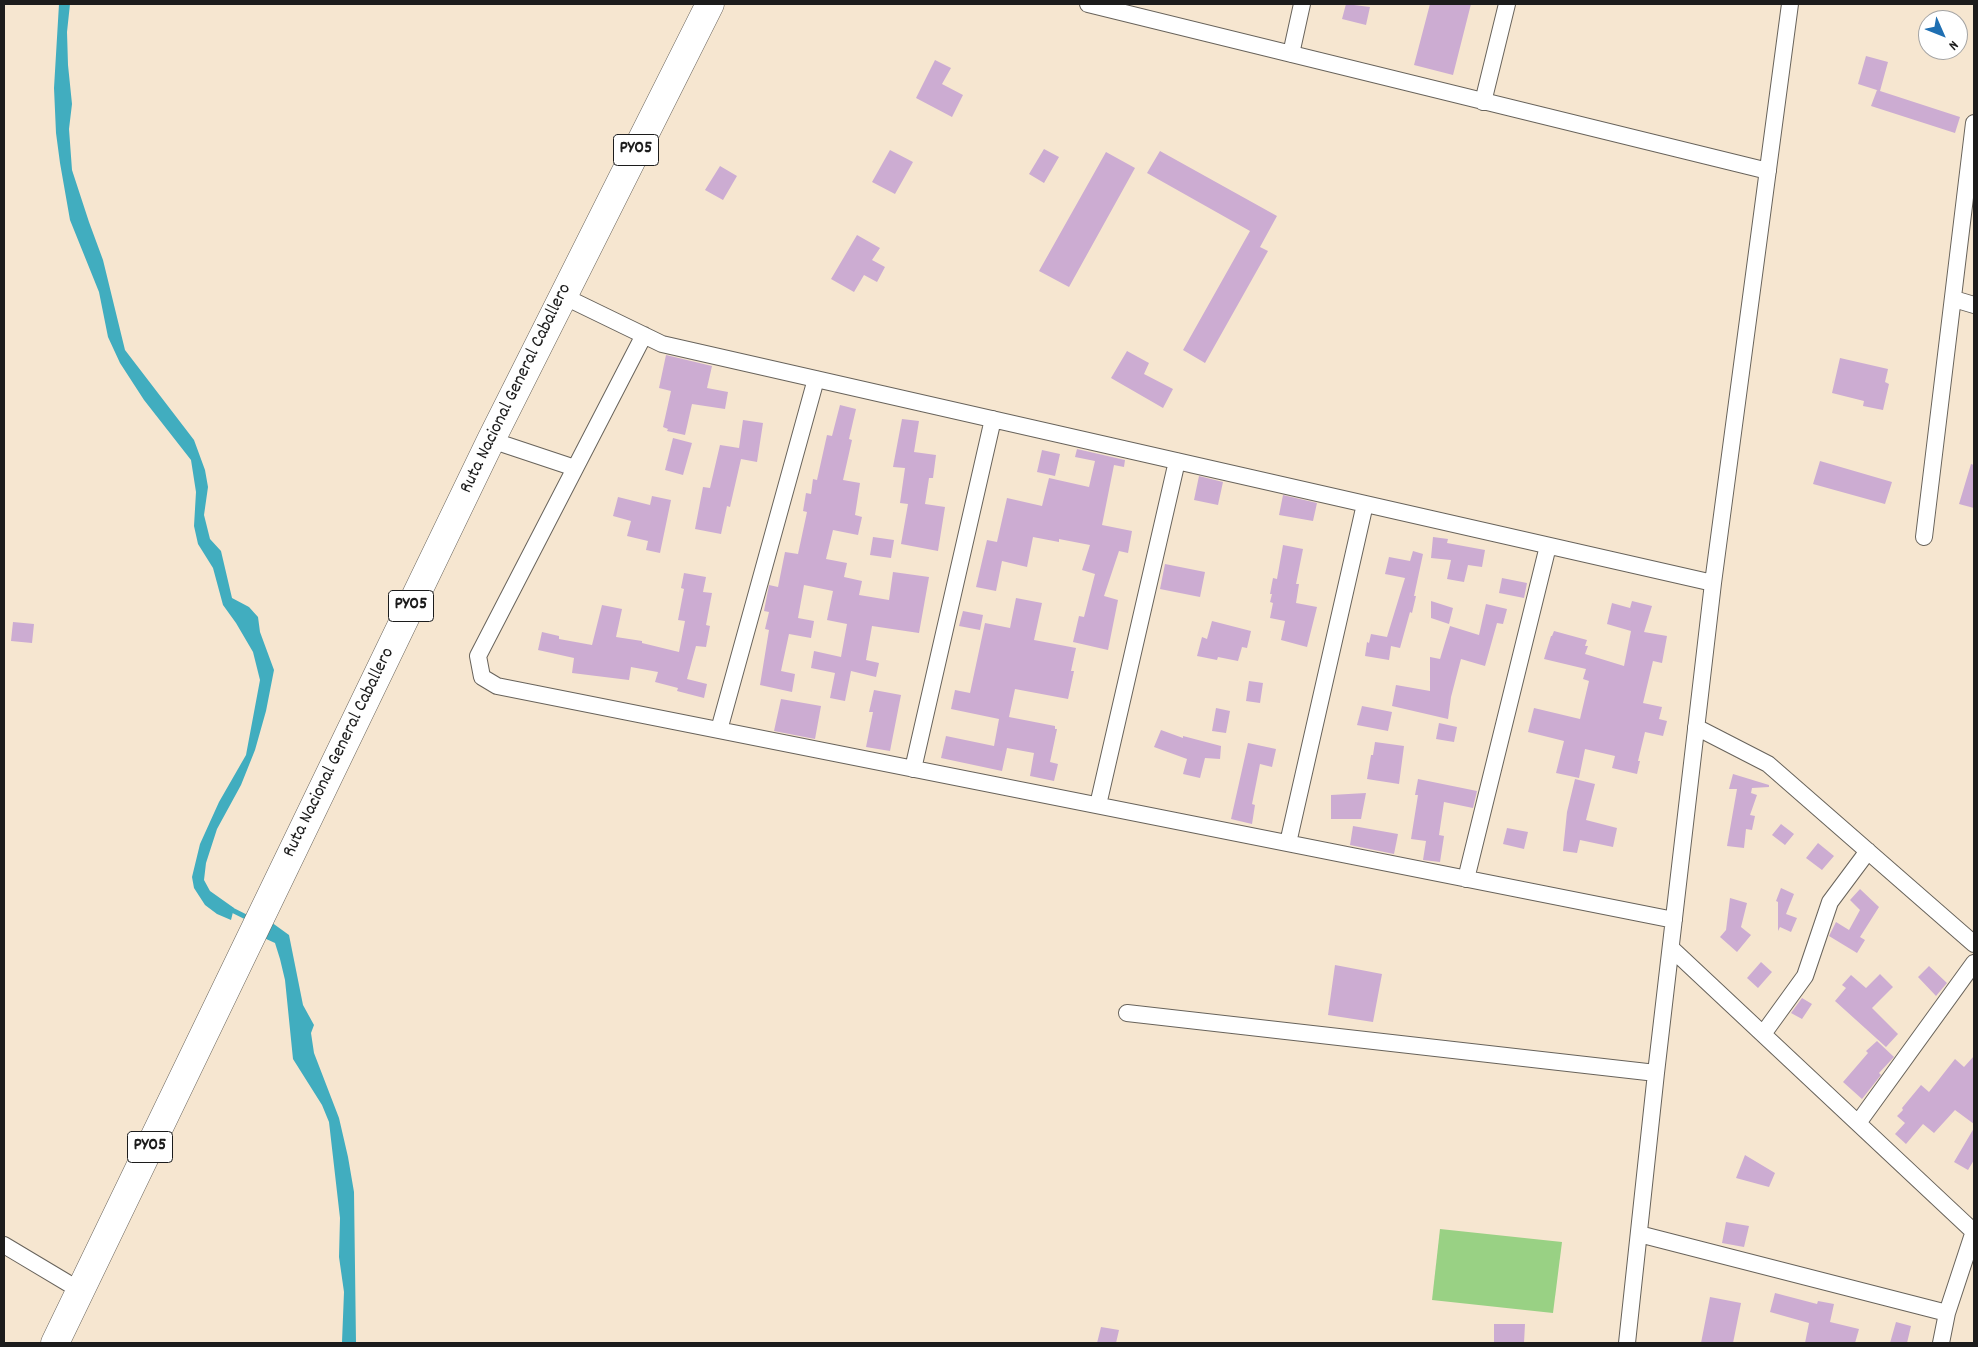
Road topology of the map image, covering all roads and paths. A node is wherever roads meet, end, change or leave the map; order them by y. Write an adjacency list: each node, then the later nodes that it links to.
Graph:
1 (710, 4): 10 (highway, Ruta Nacional General Caballero / PY05)
2 (1092, 4): 6 (street)
3 (1302, 4): 6 (street)
4 (1507, 4): 7 (street)
5 (1790, 4): 9 (street)
6 (1291, 54): 7 (street)
7 (1483, 102): 9 (street)
8 (1974, 123): 11 (street)
9 (1768, 171): 22 (street)
10 (563, 296): 13 (street); 16 (highway, Ruta Nacional General Caballero / PY05)
11 (1954, 299): 12 (street); 20 (street)
12 (1974, 305)
13 (644, 335): 14 (street); 18 (street)
14 (816, 379): 15 (street); 24 (street)
15 (993, 419): 17 (street); 25 (street)
16 (491, 440): 18 (street); 41 (highway, Ruta Nacional General Caballero / PY05)
17 (1177, 462): 19 (street); 26 (street)
18 (575, 468): 24 (street)
19 (1365, 504): 21 (street); 27 (street)
20 (1924, 538)
21 (1548, 546): 22 (street); 29 (street)
22 (1713, 583): 23 (street)
23 (1696, 727): 28 (street); 30 (street)
24 (719, 730): 25 (street)
25 (913, 769): 26 (street)
26 (1098, 806): 27 (street)
27 (1288, 843): 29 (street)
28 (1868, 851): 31 (street); 35 (street)
29 (1466, 878): 30 (street)
30 (1674, 920): 32 (street)
31 (1974, 944)
32 (1670, 948): 35 (street); 36 (street)
33 (1974, 963): 37 (street)
34 (1127, 1013): 36 (street)
35 (1763, 1034): 37 (street)
36 (1656, 1073): 39 (street)
37 (1858, 1124): 38 (street)
38 (1974, 1232): 42 (street)
39 (1639, 1234): 42 (street); 44 (street)
40 (4, 1245): 41 (street)
41 (81, 1291): 43 (highway, Ruta Nacional General Caballero / PY05)
42 (1947, 1312): 45 (street)
43 (55, 1343)
44 (1627, 1343)
45 (1941, 1343)

